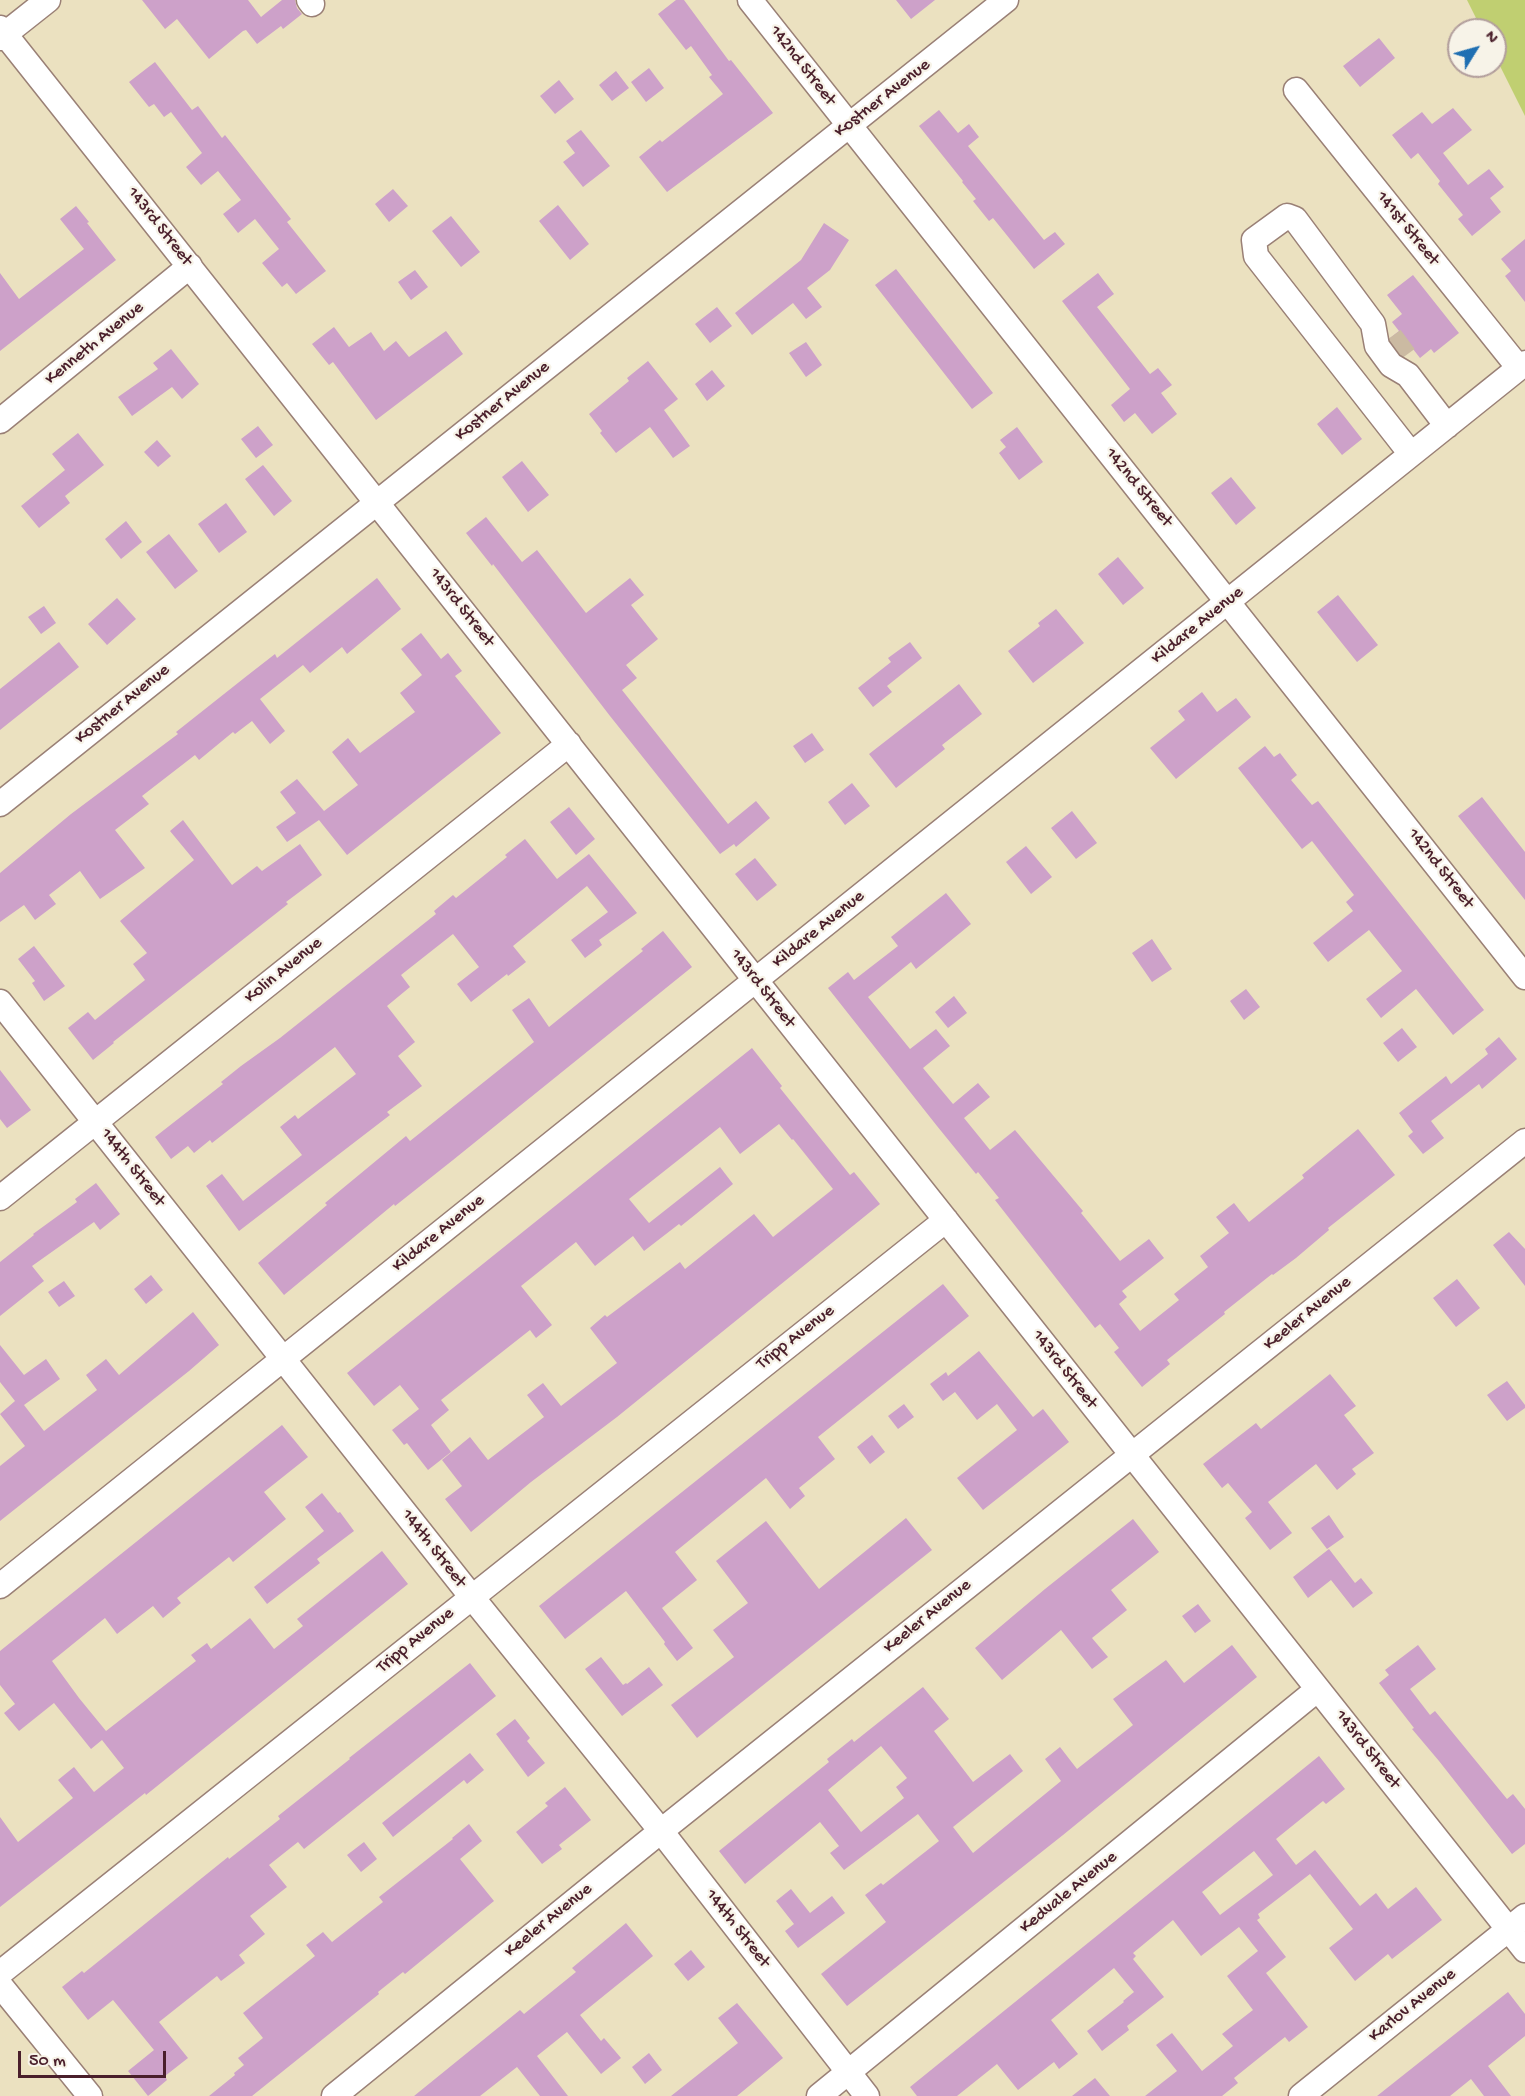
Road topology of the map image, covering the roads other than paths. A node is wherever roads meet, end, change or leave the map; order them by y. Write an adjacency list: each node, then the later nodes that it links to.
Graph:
1 (48, 0): 4 (street)
2 (750, 0): 6 (street, 142nd Street)
3 (1006, 0): 6 (street, Kostner Avenue)
4 (2, 33): 7 (street, 143rd Street)
5 (1296, 90): 8 (street, 141st Street)
6 (848, 126): 12 (street, Kostner Avenue); 13 (street, 142nd Street)
7 (189, 266): 9 (street, Kenneth Avenue); 12 (street, 143rd Street)
8 (1522, 366): 10 (street, Kildare Avenue)
9 (0, 421)
10 (1448, 426): 11 (street, Kildare Avenue); 11 (street)
11 (1411, 454): 13 (street, Kildare Avenue)
12 (376, 502): 14 (street, 143rd Street); 15 (street, Kostner Avenue)
13 (1228, 601): 16 (street, 142nd Street); 17 (street, Kildare Avenue)
14 (569, 744): 17 (street, 143rd Street); 19 (street, Kolin Avenue)
15 (0, 804)
16 (1525, 977)
17 (755, 980): 22 (street, 143rd Street); 23 (street, Kildare Avenue)
18 (0, 1002): 19 (street, 144th Street)
19 (95, 1122): 21 (street, Kolin Avenue); 23 (street, 144th Street)
20 (1525, 1141): 24 (street, Keeler Avenue)
21 (0, 1198)
22 (946, 1220): 24 (street, 143rd Street); 26 (street, Tripp Avenue)
23 (283, 1359): 25 (street, Kildare Avenue); 26 (street, 144th Street)
24 (1132, 1455): 27 (street, 143rd Street); 28 (street, Keeler Avenue)
25 (0, 1586)
26 (471, 1596): 28 (street, 144th Street); 31 (street, Tripp Avenue)
27 (1318, 1689): 29 (street, 143rd Street); 33 (street, Kedvale Avenue)
28 (661, 1831): 33 (street, 144th Street); 35 (street, Keeler Avenue)
29 (1517, 1922): 30 (street, 143rd Street); 38 (street, Karlov Avenue)
30 (1525, 1950)
31 (0, 1974)
32 (0, 1985): 34 (street)
33 (849, 2073): 36 (street, Kedvale Avenue); 37 (street, 144th Street)
34 (90, 2096)
35 (334, 2096)
36 (819, 2096)
37 (867, 2096)
38 (1301, 2096)

